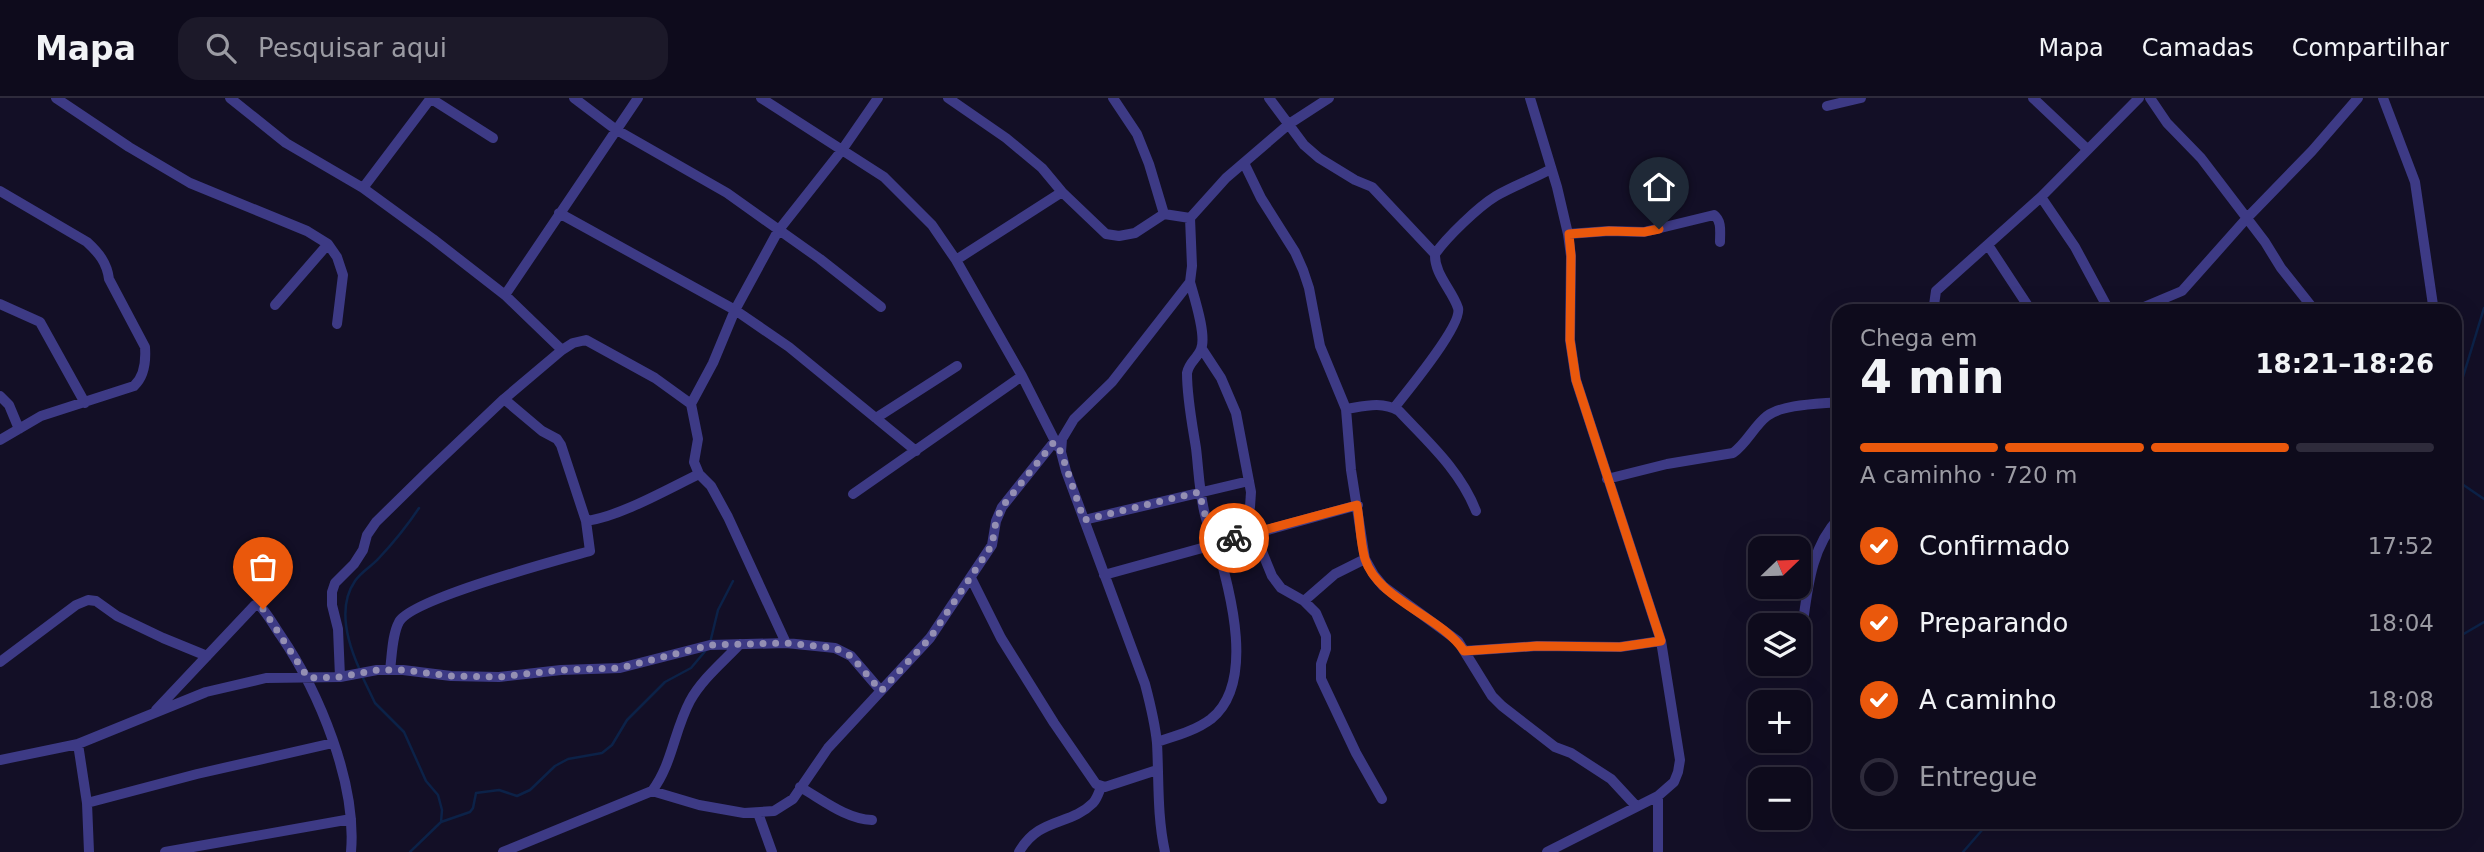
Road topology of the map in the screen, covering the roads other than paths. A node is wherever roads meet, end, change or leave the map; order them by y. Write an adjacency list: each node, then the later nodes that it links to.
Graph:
1 (56, 98): 38 (street)
2 (230, 98): 27 (street)
3 (431, 98): 22 (street); 27 (street)
4 (574, 98): 21 (street)
5 (638, 98): 21 (street)
6 (761, 98): 23 (street)
7 (878, 98): 23 (street)
8 (948, 98): 29 (street)
9 (1113, 98): 32 (street)
10 (1269, 98): 20 (street)
11 (1329, 98): 20 (street)
12 (1530, 98): 26 (street)
13 (1861, 98): 19 (street)
14 (2033, 98): 24 (street)
15 (2139, 98): 24 (street)
16 (2150, 98): 34 (street)
17 (2358, 98): 34 (street)
18 (2383, 98): 50 (street)
19 (1827, 106)
20 (1289, 124): 25 (street); 40 (street)
21 (615, 129): 31 (street); 35 (street)
22 (493, 138)
23 (842, 149): 35 (street); 41 (street)
24 (2087, 149): 30 (street)
25 (1244, 163): 33 (street); 65 (street)
26 (1551, 169): 36 (street); 40 (street)
27 (363, 188): 43 (street)
28 (0, 191): 61 (street)
29 (1062, 192): 32 (street); 41 (street)
30 (2041, 197): 39 (street); 47 (street)
31 (559, 213): 43 (street); 53 (street)
32 (1164, 214): 33 (street)
33 (1191, 218): 42 (street)
34 (2246, 219): 48 (street); 49 (street)
35 (778, 230): 52 (street); 53 (street)
36 (1569, 234): 37 (street); 72 (street)
37 (1720, 242)
38 (328, 244): 51 (street); 54 (street)
39 (1988, 245): 45 (street); 46 (street)
40 (1435, 254): 64 (street)
41 (956, 260): 58 (street)
42 (1190, 282): 55 (street); 69 (street)
43 (505, 296): 56 (street)
44 (0, 304): 61 (street)
45 (1934, 304)
46 (2027, 304)
47 (2106, 304)
48 (2150, 304)
49 (2310, 304)
50 (2433, 304)
51 (275, 305)
52 (881, 307)
53 (735, 310): 63 (street); 66 (street)
54 (337, 324)
55 (1202, 349): 73 (street); 74 (street)
56 (562, 350): 60 (street); 63 (street)
57 (957, 366): 66 (street)
58 (1022, 376): 69 (street); 70 (street)
59 (0, 396): 67 (street)
60 (505, 399): 79 (street); 96 (street)
61 (85, 403): 67 (street)
62 (1832, 403): 72 (street)
63 (691, 404): 71 (street)
64 (1394, 408): 65 (street); 77 (street)
65 (1346, 409): 76 (street)
66 (876, 418): 70 (street)
67 (19, 429): 68 (street)
68 (0, 440)
69 (1058, 447): 78 (street); 86 (street)
70 (916, 451): 75 (street)
71 (699, 474): 79 (street); 90 (street)
72 (1607, 479): 89 (street)
73 (1249, 481): 74 (street); 82 (street)
74 (1199, 492): 78 (street); 83 (street)
75 (853, 494)
76 (1357, 505): 81 (street); 84 (street)
77 (1476, 511)
78 (1084, 520): 85 (street)
79 (586, 521): 95 (street)
80 (1832, 526): 88 (street)
81 (1254, 532): 82 (street); 87 (street)
82 (1239, 536): 83 (street)
83 (1216, 543): 85 (street); 100 (street)
84 (1365, 559): 87 (street); 92 (street)
85 (1104, 575): 100 (street)
86 (971, 578): 98 (street); 106 (street)
87 (1304, 601): 109 (street)
88 (1804, 613)
89 (1661, 641): 92 (street); 108 (street)
90 (786, 643): 91 (street); 98 (street)
91 (740, 644): 95 (street); 107 (street)
92 (1464, 651): 111 (street)
93 (207, 656): 94 (street); 97 (street); 99 (street)
94 (0, 662)
95 (390, 670): 96 (street)
96 (340, 677): 97 (street)
97 (308, 678): 99 (street); 101 (street)
98 (881, 691): 105 (street)
99 (150, 716): 102 (street)
100 (1157, 742): 104 (street)
101 (332, 743): 110 (street); 113 (street)
102 (78, 744): 103 (street); 110 (street)
103 (0, 760)
104 (1157, 769): 106 (street); 122 (street)
105 (800, 787): 112 (street); 114 (street)
106 (1101, 787): 121 (street)
107 (652, 792): 112 (street); 119 (street)
108 (1658, 796): 111 (street); 124 (street)
109 (1382, 799)
110 (87, 803): 116 (street)
111 (1636, 806): 123 (street)
112 (758, 813): 120 (street)
113 (351, 818): 115 (street); 118 (street)
114 (873, 820)
115 (193, 849): 117 (street)
116 (89, 852)
117 (165, 852)
118 (351, 852)
119 (503, 852)
120 (772, 852)
121 (1019, 852)
122 (1165, 852)
123 (1547, 852)
124 (1658, 852)

